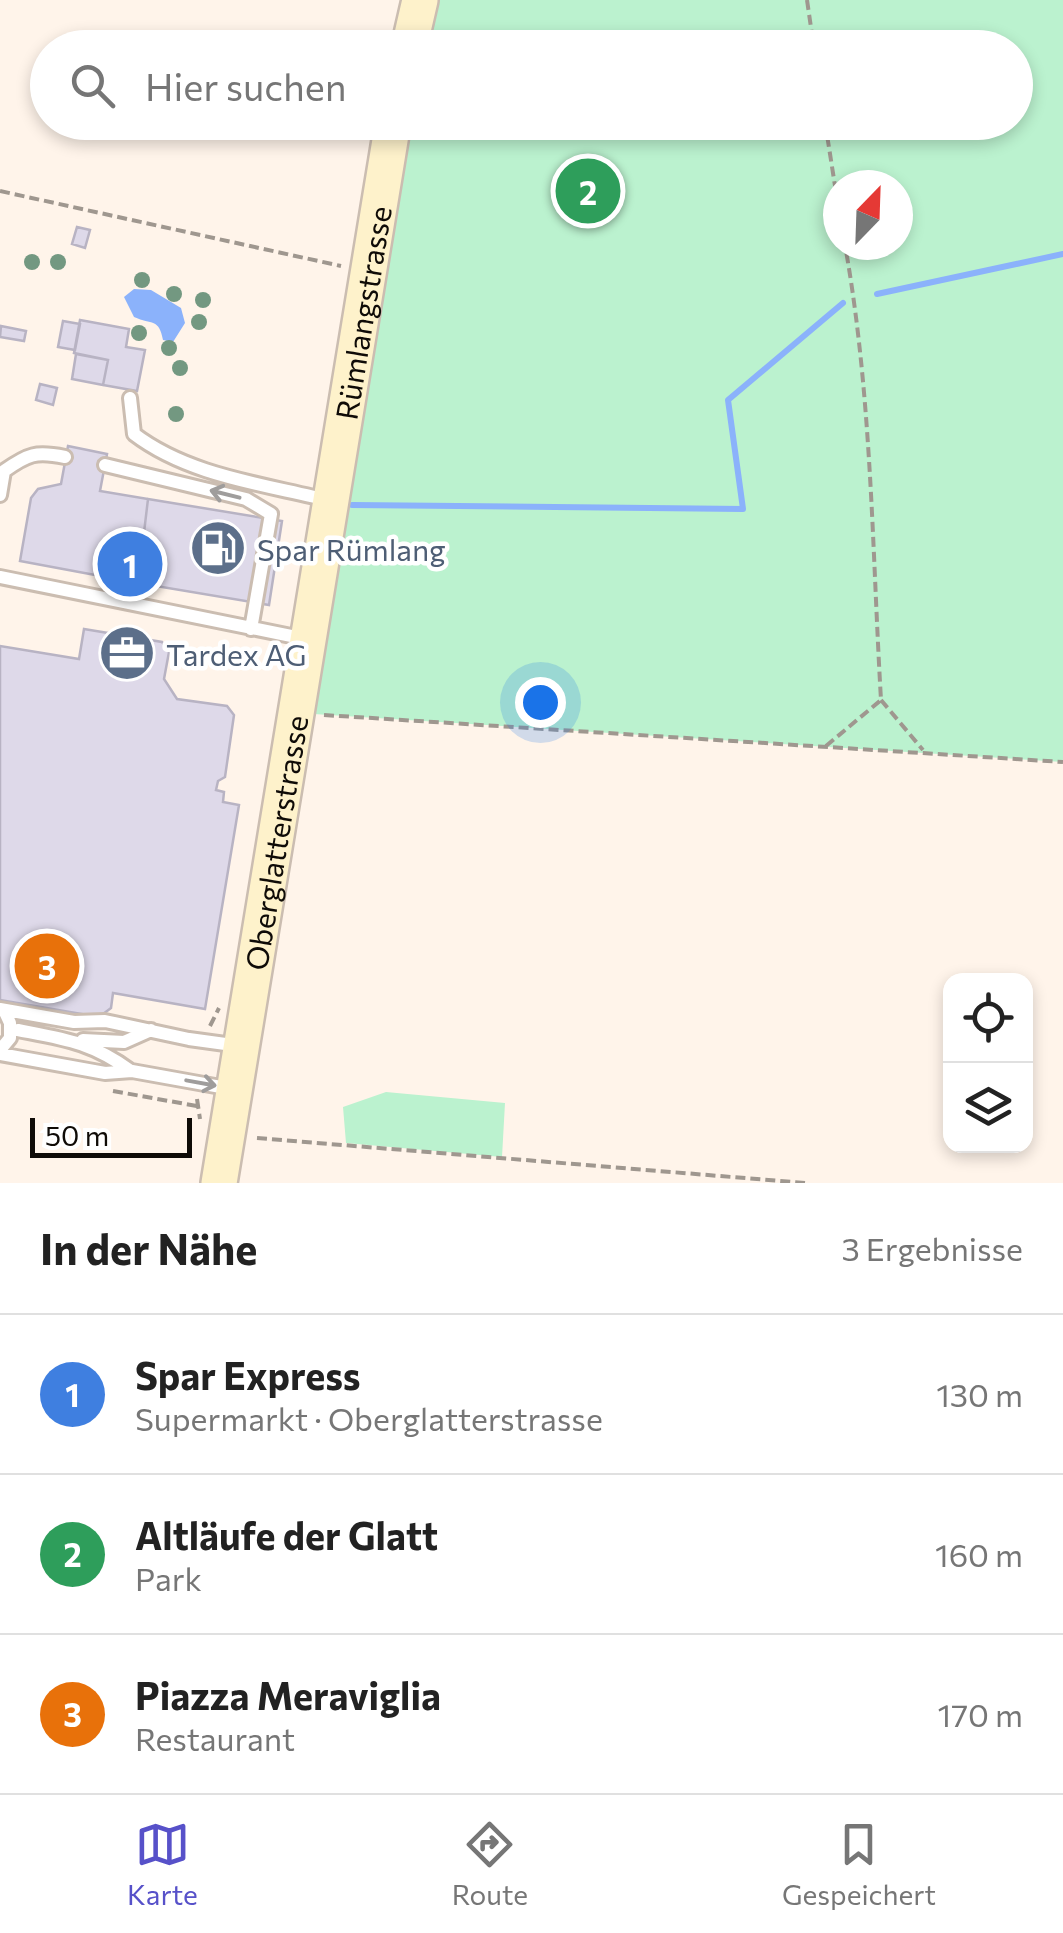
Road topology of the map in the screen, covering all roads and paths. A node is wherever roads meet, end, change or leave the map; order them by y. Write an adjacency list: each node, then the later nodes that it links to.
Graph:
1 (420, 0): 3 (street)
2 (807, 0): 4 (path)
3 (413, 30)
4 (811, 30)
5 (390, 140): 10 (street, Rümlangstrasse)
6 (828, 140): 7 (path)
7 (833, 170)
8 (0, 191): 10 (path)
9 (848, 260): 20 (path)
10 (370, 272): 16 (street, Rümlangstrasse)
11 (130, 398): 16 (lane)
12 (66, 457): 14 (lane)
13 (105, 465): 18 (lane, one-way to 13)
14 (2, 470): 15 (lane)
15 (0, 495)
16 (333, 501): 19 (street, Oberglatterstrasse)
17 (0, 577): 18 (lane)
18 (251, 629): 19 (lane)
19 (310, 640): 29 (street, Oberglatterstrasse)
20 (881, 700): 22 (path); 23 (path)
21 (344, 717): 22 (path)
22 (826, 746): 23 (path)
23 (924, 752): 24 (path)
24 (1063, 762)
25 (2, 1009): 26 (lane); 30 (lane)
26 (152, 1029): 28 (lane); 29 (lane)
27 (18, 1030): 28 (lane)
28 (76, 1041): 31 (lane)
29 (242, 1046): 32 (street, Oberglatterstrasse)
30 (0, 1052): 31 (lane)
31 (132, 1071): 32 (lane, one-way to 32)
32 (235, 1089): 34 (street, Oberglatterstrasse)
33 (254, 1138): 35 (path)
34 (219, 1183)
35 (806, 1183)

